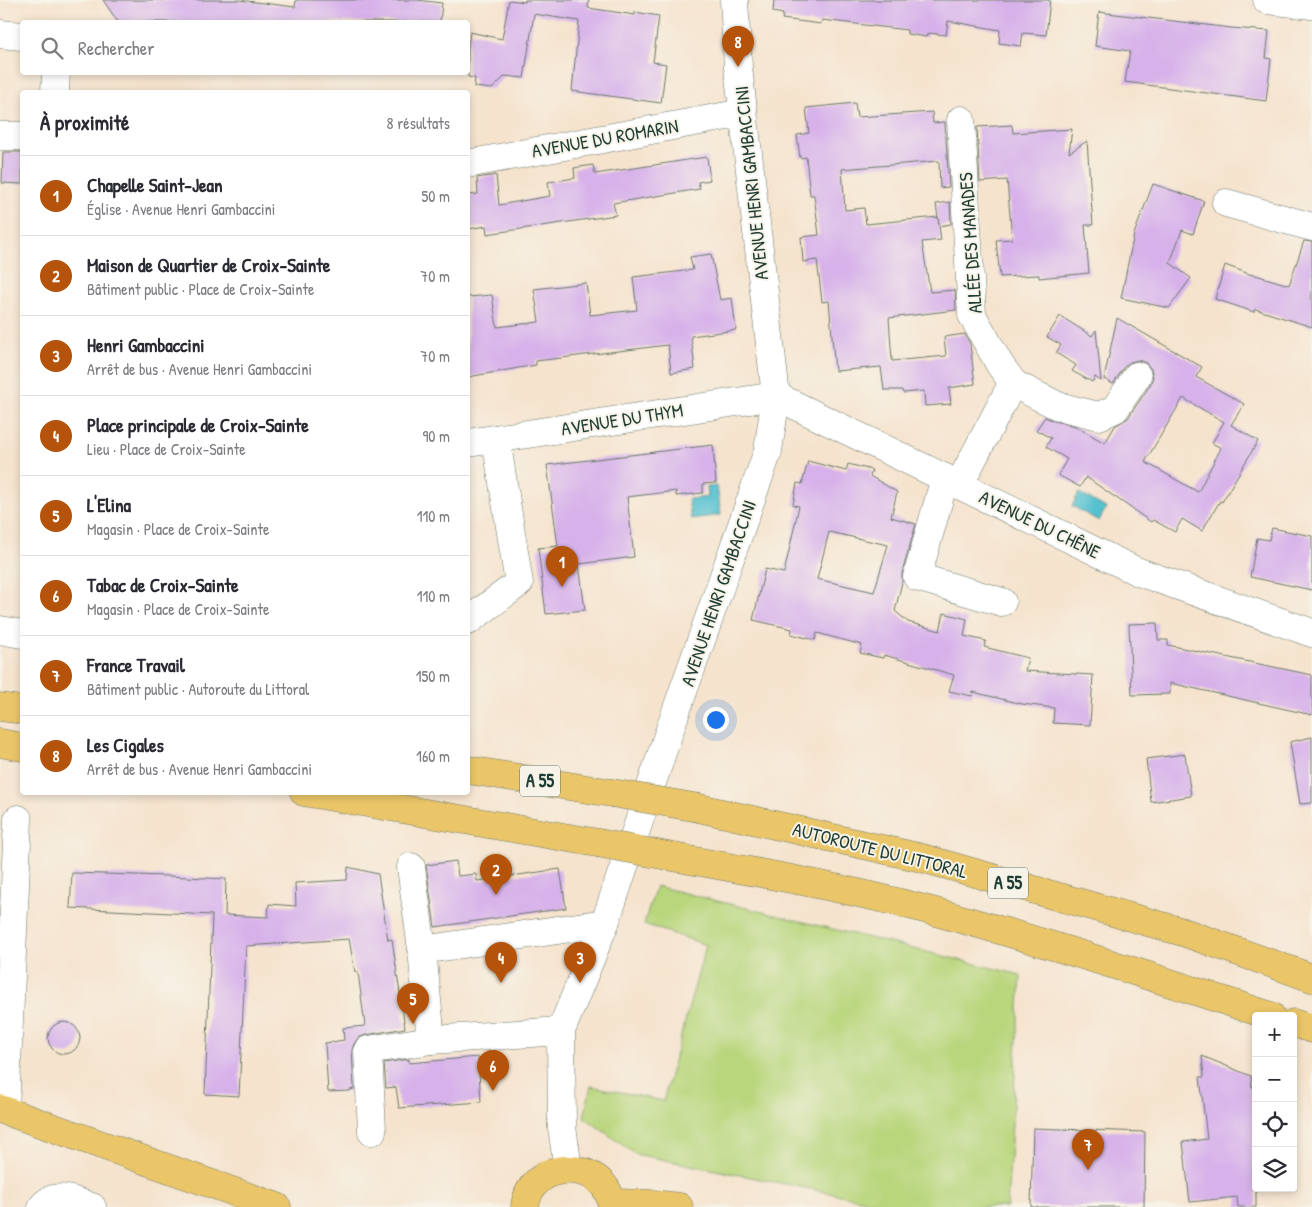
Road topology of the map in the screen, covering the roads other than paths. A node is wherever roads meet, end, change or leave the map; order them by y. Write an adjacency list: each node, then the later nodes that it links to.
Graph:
1 (734, 0): 8 (street, AVENUE HENRI GAMBACCINI)
2 (1267, 0): 3 (street)
3 (1312, 5)
4 (0, 34): 5 (street)
5 (20, 36)
6 (56, 75): 7 (street)
7 (55, 90)
8 (743, 113): 12 (street, AVENUE DU ROMARIN); 17 (street, AVENUE HENRI GAMBACCINI)
9 (961, 120): 16 (street, ALLÉE DES MANADES)
10 (0, 136): 11 (street)
11 (20, 136)
12 (470, 162)
13 (1226, 203): 14 (street)
14 (1312, 227)
15 (1138, 376): 16 (street, ALLÉE DES MANADES)
16 (1014, 384): 20 (street)
17 (776, 396): 18 (street, AVENUE DU THYM); 20 (street, AVENUE DU CHÊNE); 34 (street, AVENUE HENRI GAMBACCINI)
18 (496, 439): 19 (street, AVENUE DU THYM); 22 (street)
19 (470, 443)
20 (952, 482): 21 (street); 24 (street, AVENUE DU CHÊNE)
21 (1002, 602)
22 (470, 620)
23 (0, 630): 25 (street)
24 (1312, 633)
25 (20, 634)
26 (0, 707): 27 (main road)
27 (20, 710)
28 (0, 743): 29 (main road)
29 (20, 747)
30 (470, 770): 36 (main road, AUTOROUTE DU LITTORAL / A 55, bridge)
31 (321, 795): 37 (main road, A 55, bridge)
32 (18, 819): 42 (street)
33 (411, 868): 35 (street)
34 (605, 923): 35 (street); 40 (street, AVENUE HENRI GAMBACCINI)
35 (422, 950): 41 (street)
36 (1312, 978)
37 (1259, 1012)
38 (1297, 1024): 39 (main road)
39 (1312, 1029)
40 (561, 1031): 41 (street); 44 (street, AVENUE HENRI GAMBACCINI)
41 (431, 1040): 43 (street)
42 (2, 1110): 48 (main road)
43 (372, 1131)
44 (568, 1169): 45 (main road); 49 (main road)
45 (612, 1205): 50 (main road)
46 (42, 1207): 47 (street)
47 (92, 1207)
48 (277, 1207)
49 (525, 1207)
50 (679, 1207)

